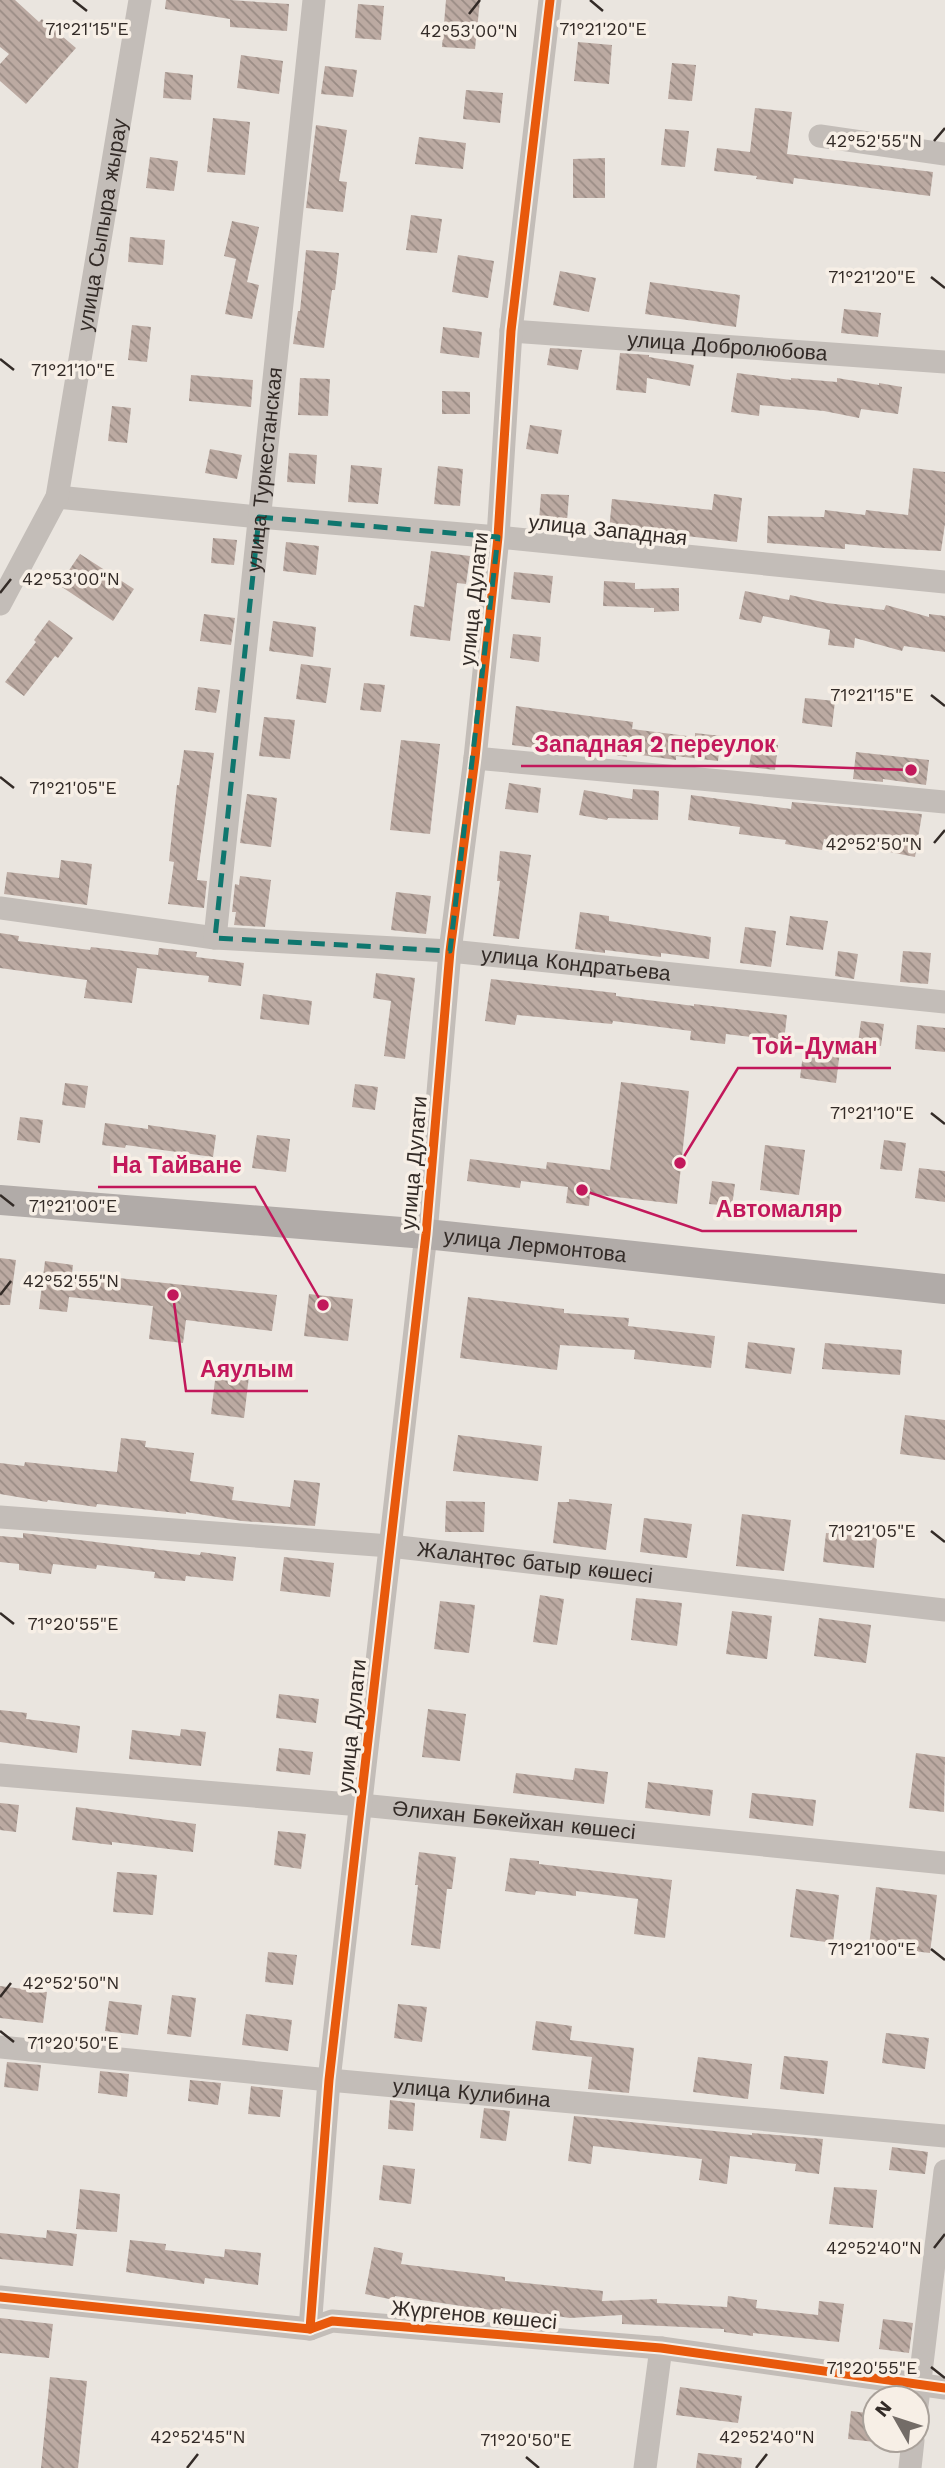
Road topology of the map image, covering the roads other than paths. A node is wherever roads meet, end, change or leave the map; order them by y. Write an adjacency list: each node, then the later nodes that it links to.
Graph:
1 (140, 0): 8 (street, улица Сыпыра жырау)
2 (314, 0): 9 (street, улица Туркестанская)
3 (550, 0): 6 (street, улица Дулати)
4 (820, 136): 5 (street)
5 (945, 154)
6 (512, 331): 7 (street, улица Добролюбова); 10 (street, улица Дулати)
7 (945, 362)
8 (57, 497): 9 (street, улица Западная); 12 (street, улица Сыпыра жырау)
9 (259, 517): 10 (street, улица Западная); 16 (street, улица Туркестанская)
10 (498, 537): 11 (street, улица Западная); 13 (street, улица Дулати)
11 (945, 582)
12 (0, 604)
13 (475, 758): 14 (street); 17 (street, улица Дулати)
14 (945, 802)
15 (0, 908): 16 (street, улица Кондратьева)
16 (215, 938): 17 (street, улица Кондратьева)
17 (450, 951): 18 (street, улица Кондратьева); 20 (street, улица Дулати)
18 (945, 1002)
19 (0, 1200): 20 (main road, улица Лермонтова)
20 (426, 1234): 21 (main road, улица Лермонтова); 23 (street, улица Дулати)
21 (945, 1289)
22 (0, 1517): 23 (street, Жалаңтөс батыр көшесі)
23 (390, 1546): 24 (street, Жалаңтөс батыр көшесі); 26 (street, улица Дулати)
24 (945, 1610)
25 (0, 1774): 26 (street, Әлихан Бөкейхан көшесі)
26 (361, 1805): 27 (street, Әлихан Бөкейхан көшесі); 29 (street, улица Дулати)
27 (945, 1863)
28 (0, 2047): 29 (street, улица Кулибина)
29 (330, 2080): 30 (street, улица Кулибина); 33 (street, улица Дулати)
30 (945, 2136)
31 (945, 2171): 35 (street)
32 (0, 2297): 33 (street, Жүргенов көшесі)
33 (310, 2329): 34 (street, Жүргенов көшесі)
34 (661, 2348): 36 (street, Жүргенов көшесі); 37 (street)
35 (919, 2384)
36 (861, 2385)
37 (645, 2468)

